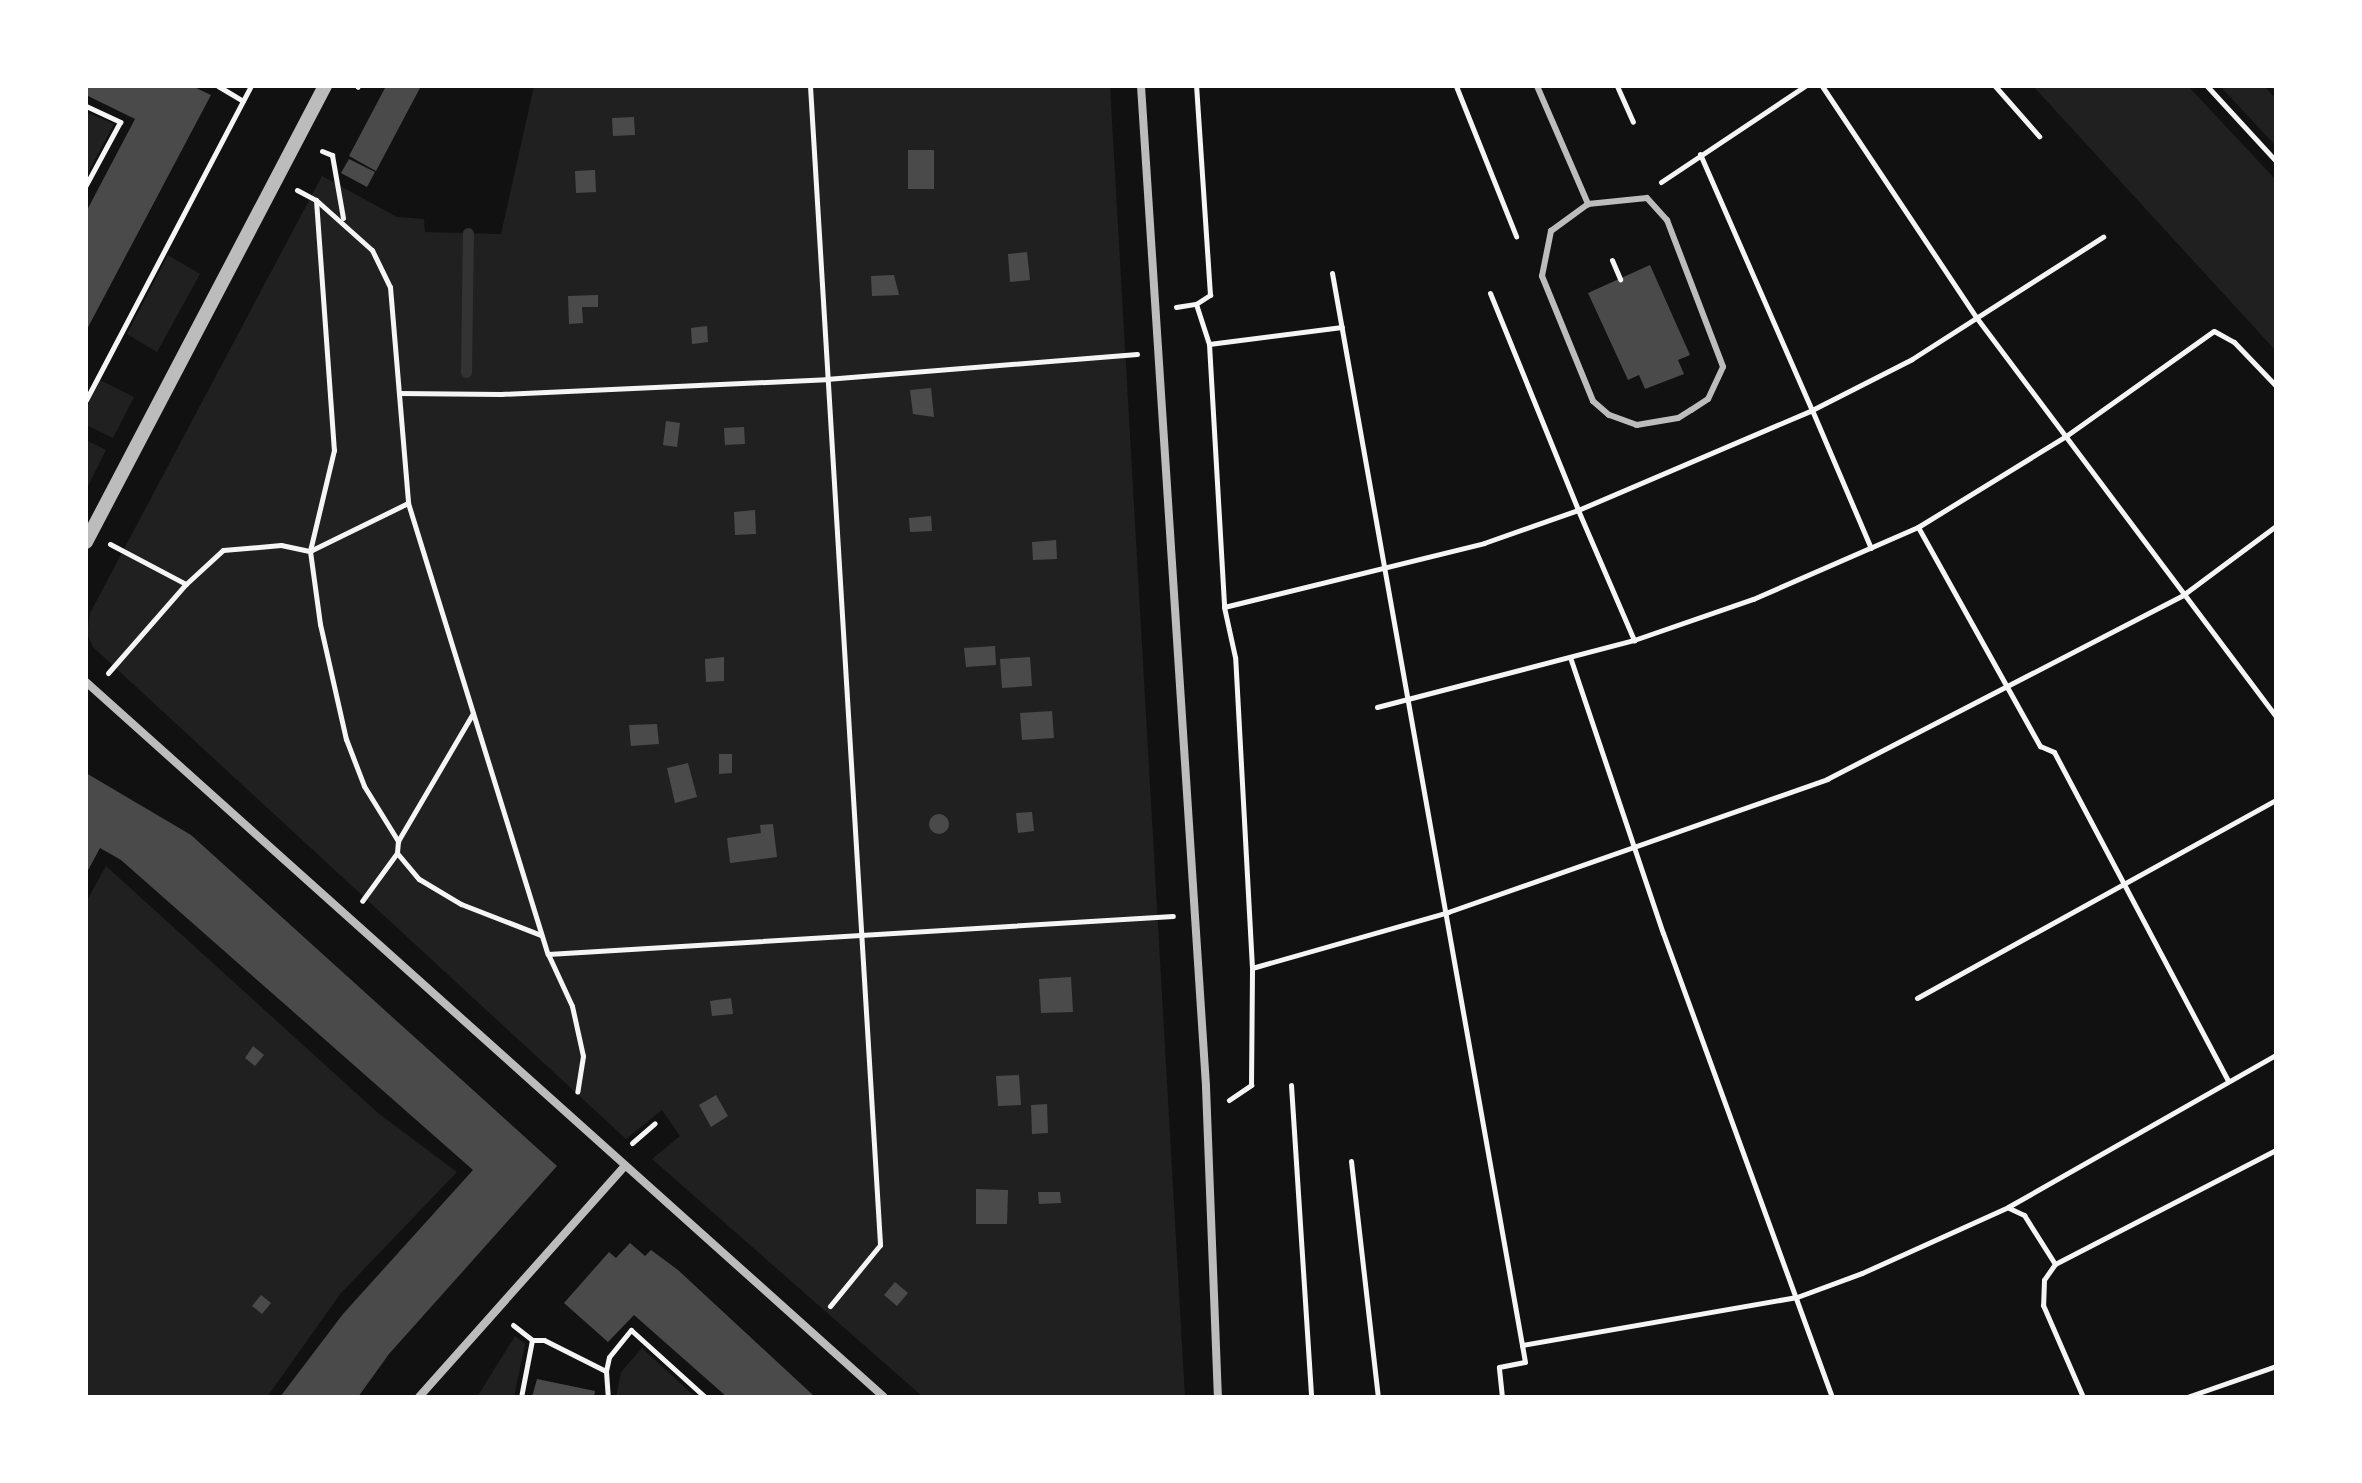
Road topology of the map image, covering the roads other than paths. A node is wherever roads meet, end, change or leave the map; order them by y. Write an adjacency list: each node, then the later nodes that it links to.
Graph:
1 (325, 86): 5 (street)
2 (1141, 86): 10 (street)
3 (1537, 86): 4 (lane)
4 (1588, 204): 4 (lane)
5 (86, 542)
6 (86, 682): 7 (street)
7 (624, 1167): 8 (street); 9 (street)
8 (419, 1397)
9 (884, 1397)
10 (1218, 1397)

